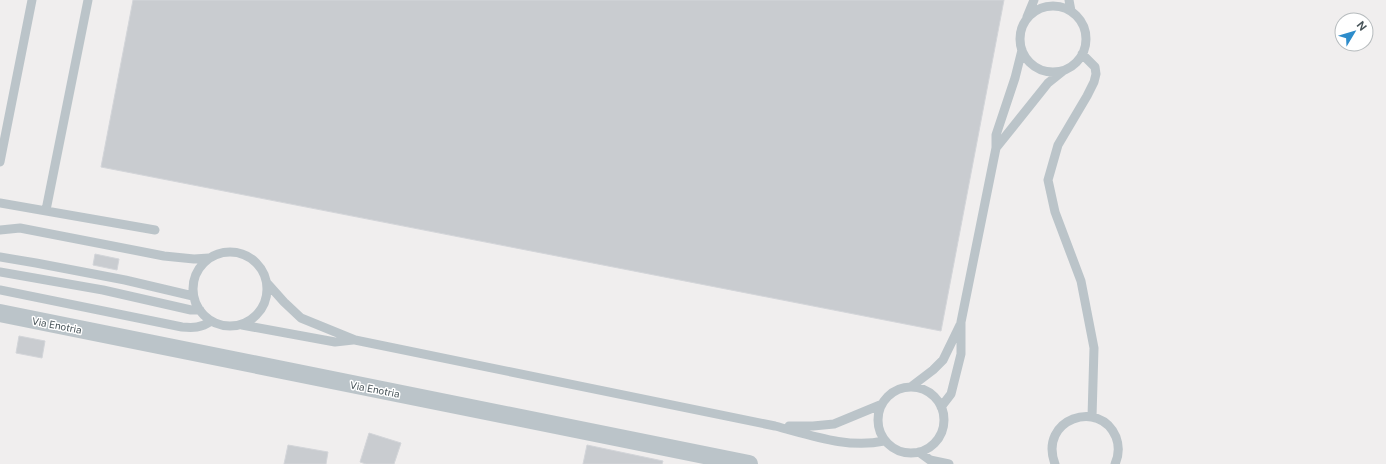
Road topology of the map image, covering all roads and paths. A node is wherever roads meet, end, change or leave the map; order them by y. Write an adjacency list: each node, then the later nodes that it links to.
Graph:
1 (32, 0): 11 (lane)
2 (88, 0): 13 (lane)
3 (1034, 0): 6 (lane)
4 (1069, 0): 5 (lane)
5 (1071, 12): 6 (lane); 8 (lane)
6 (1025, 21): 7 (lane)
7 (1022, 50): 9 (lane); 10 (lane)
8 (1082, 54): 9 (lane); 31 (lane)
9 (1065, 70): 10 (lane)
10 (996, 148): 25 (lane)
11 (0, 162)
12 (0, 203): 13 (lane)
13 (46, 210): 15 (lane)
14 (0, 230): 17 (lane)
15 (155, 230)
16 (0, 257): 21 (lane)
17 (209, 258): 19 (lane); 21 (lane)
18 (0, 272): 22 (lane)
19 (267, 283): 26 (lane); 27 (lane)
20 (0, 290): 24 (lane)
21 (193, 296): 22 (lane)
22 (200, 310): 24 (lane)
23 (0, 313): 35 (street, Via Enotria)
24 (211, 321): 26 (lane)
25 (961, 322): 28 (lane); 30 (lane)
26 (242, 325): 27 (lane)
27 (356, 340): 32 (lane)
28 (912, 386): 29 (lane); 30 (lane)
29 (880, 405): 32 (lane); 33 (lane)
30 (942, 407): 34 (lane)
31 (1092, 417): 37 (lane); 38 (lane)
32 (775, 426): 33 (lane)
33 (884, 441): 34 (lane)
34 (919, 452): 36 (lane)
35 (750, 464)
36 (949, 464)
37 (1055, 464)
38 (1115, 464)

